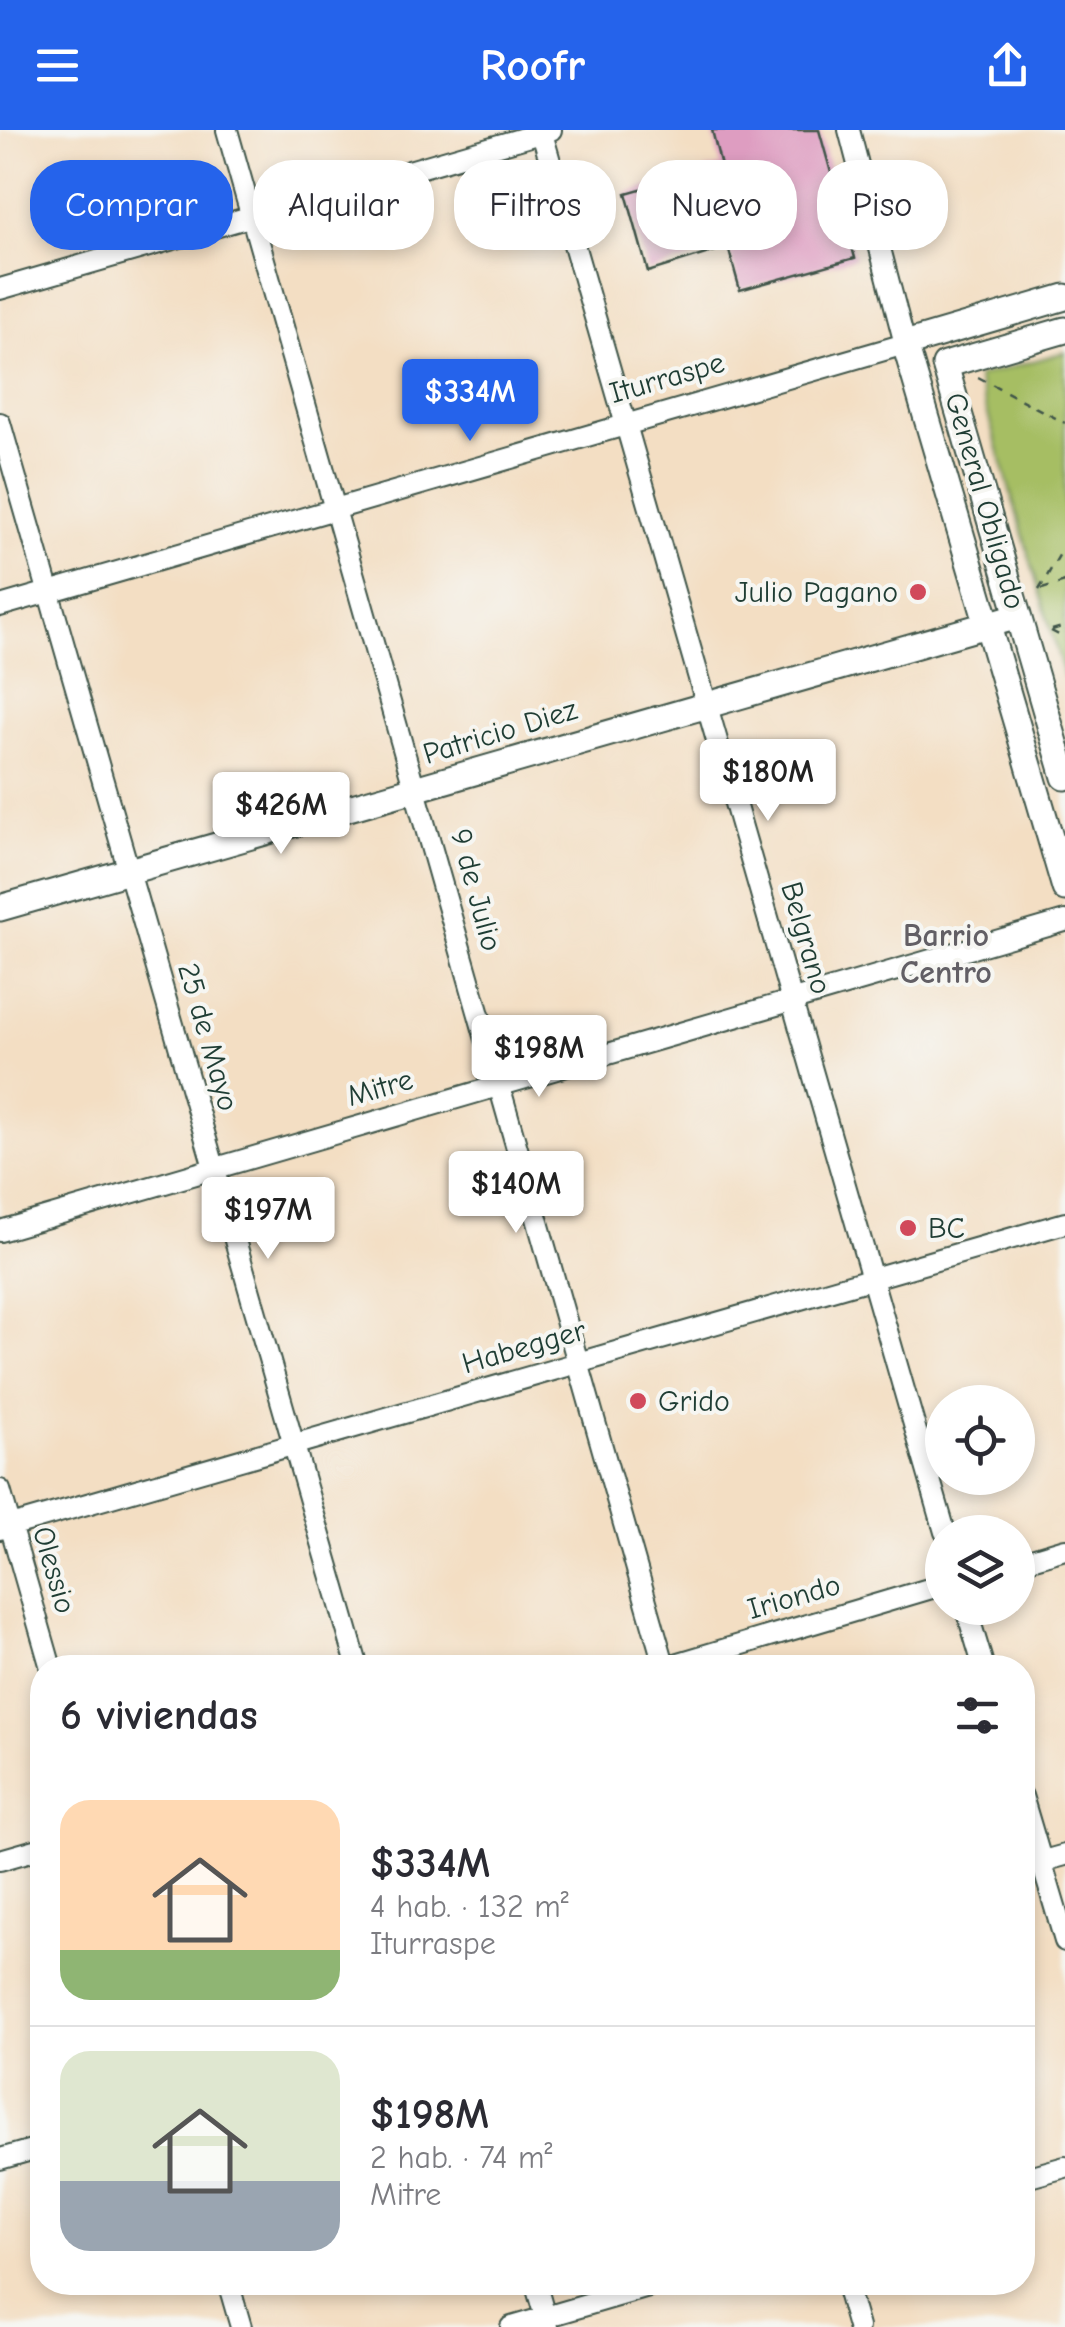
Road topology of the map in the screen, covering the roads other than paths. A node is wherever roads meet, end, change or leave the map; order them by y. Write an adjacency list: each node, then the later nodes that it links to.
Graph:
1 (227, 130): 4 (street, 9 de Julio)
2 (849, 130): 8 (street, General Obligado)
3 (545, 131): 4 (street); 9 (street, Belgrano)
4 (252, 218): 5 (street); 11 (street, 9 de Julio)
5 (0, 289)
6 (1065, 297): 8 (main road, Iturraspe)
7 (1065, 330): 14 (main road)
8 (905, 344): 9 (street, Iturraspe); 15 (main road, General Obligado)
9 (626, 423): 11 (street, Iturraspe); 16 (street, Belgrano)
10 (0, 424): 12 (street, 25 de Mayo)
11 (337, 510): 12 (street, Iturraspe); 18 (street, 9 de Julio)
12 (48, 592): 13 (street, Iturraspe); 19 (street, 25 de Mayo)
13 (0, 606)
14 (1018, 616): 15 (main road, Patricio Diez); 17 (main road)
15 (987, 624): 16 (main road, Patricio Diez); 20 (main road, General Obligado)
16 (707, 704): 18 (main road, Patricio Diez); 23 (street, Belgrano)
17 (1065, 776)
18 (418, 791): 19 (main road, Patricio Diez); 24 (street, 9 de Julio)
19 (129, 870): 21 (main road, Patricio Diez); 25 (street, 25 de Mayo)
20 (1065, 888)
21 (0, 908)
22 (1065, 921): 23 (street, Mitre)
23 (793, 999): 24 (street, Mitre); 28 (street, Belgrano)
24 (499, 1086): 25 (street, Mitre); 29 (street, 9 de Julio)
25 (214, 1167): 27 (street, Mitre); 30 (street, 25 de Mayo)
26 (1065, 1223): 28 (street, Habegger)
27 (0, 1230)
28 (873, 1276): 29 (street, Habegger); 32 (street, Belgrano)
29 (579, 1362): 30 (street, Habegger); 40 (street, 9 de Julio)
30 (294, 1443): 33 (street, Habegger); 39 (street, 25 de Mayo)
31 (0, 1490): 33 (street, Olessio)
32 (940, 1515)
33 (5, 1527): 38 (street, Olessio)
34 (1065, 1549): 35 (street)
35 (1035, 1558)
36 (925, 1589): 41 (street, Iriondo)
37 (971, 1625): 42 (street)
38 (47, 1655)
39 (354, 1655)
40 (661, 1655)
41 (704, 1655)
42 (980, 1655)
43 (30, 1851): 45 (street)
44 (1065, 1855): 46 (street)
45 (0, 1860)
46 (1035, 1863)
47 (1035, 1871): 48 (street)
48 (1065, 1941)
49 (30, 2150): 50 (street)
50 (0, 2159)
51 (1065, 2167): 52 (street)
52 (1035, 2175)
53 (232, 2295): 58 (street)
54 (539, 2295): 57 (street)
55 (627, 2295): 57 (street)
56 (849, 2295): 60 (street)
57 (547, 2322): 59 (street)
58 (241, 2327)
59 (511, 2327)
60 (858, 2327)

